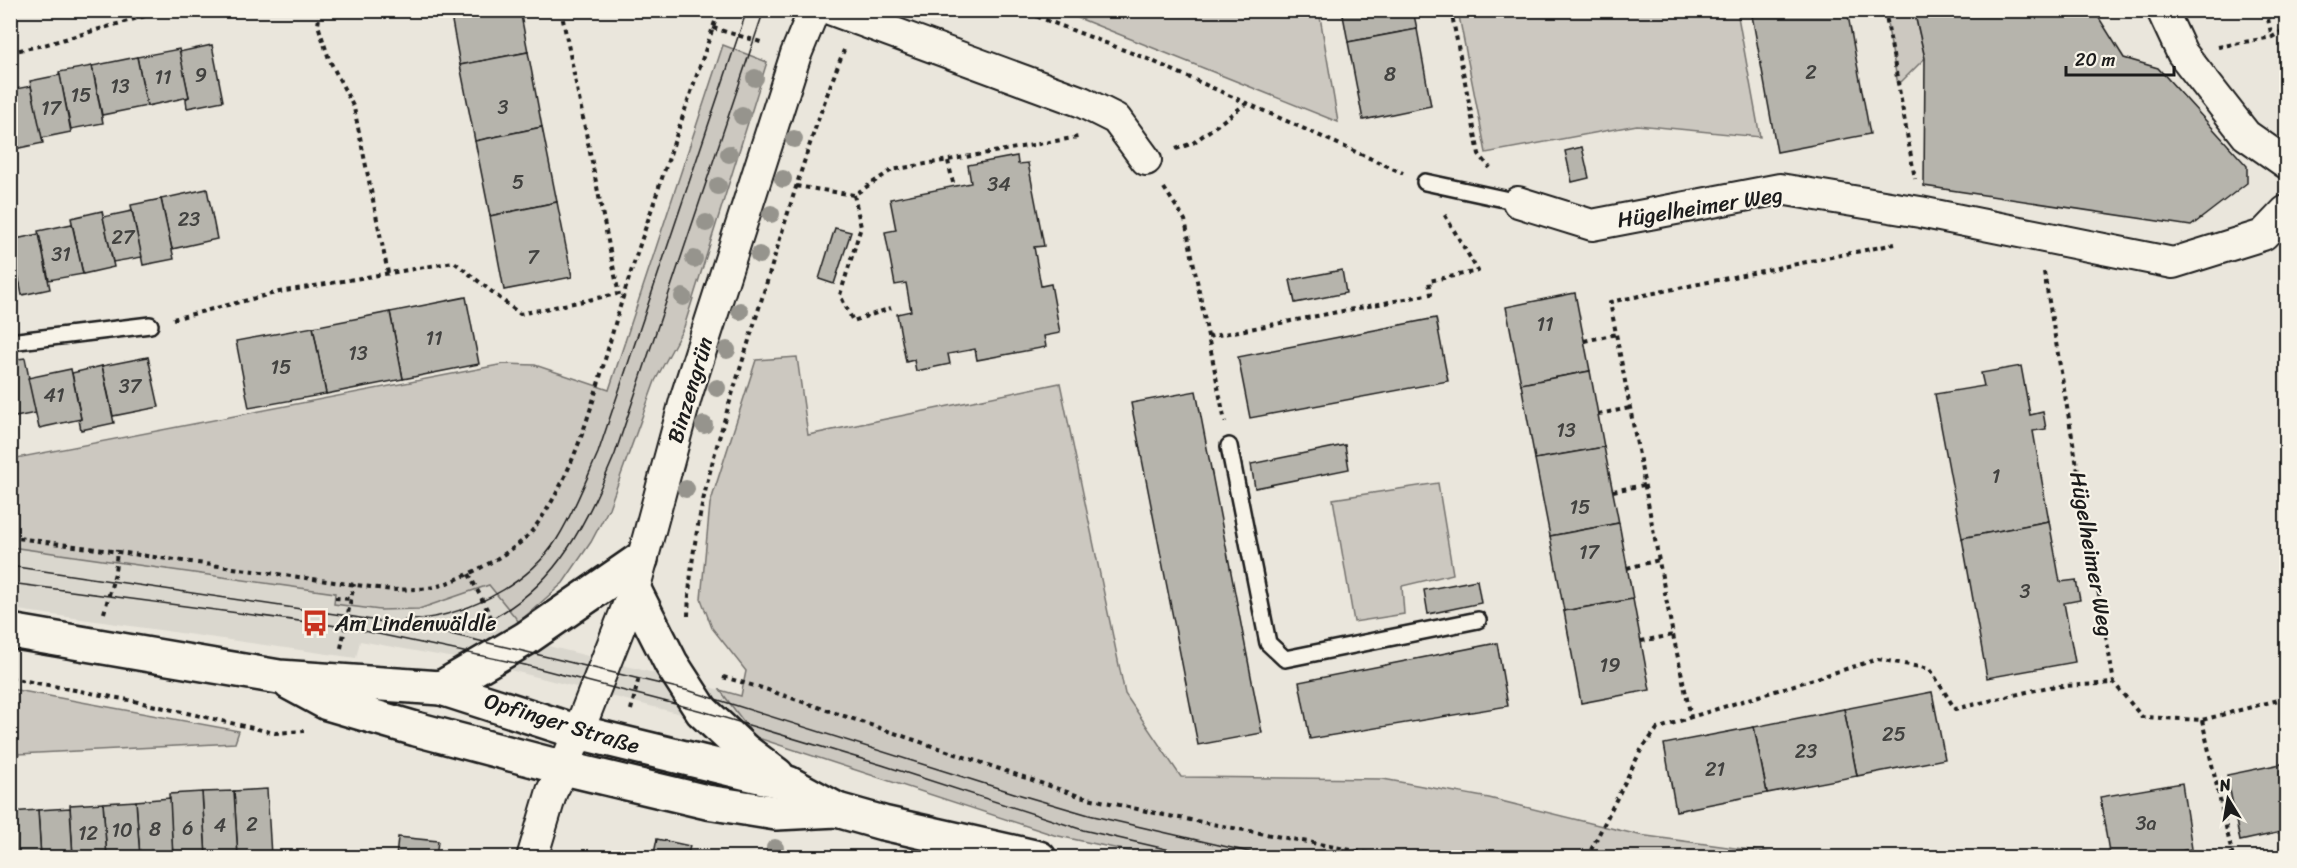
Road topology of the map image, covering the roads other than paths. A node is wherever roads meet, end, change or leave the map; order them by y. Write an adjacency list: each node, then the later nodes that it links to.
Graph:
1 (814, 10): 12 (street, Binzengrün)
2 (2162, 10): 5 (street)
3 (844, 16): 4 (street)
4 (1146, 160)
5 (2286, 163)
6 (1425, 182): 7 (lane)
7 (1518, 202): 8 (street, Hügelheimer Weg)
8 (2286, 211)
9 (150, 325): 10 (lane)
10 (10, 342)
11 (1229, 446): 14 (lane)
12 (640, 559): 13 (street, Binzengrün); 17 (street)
13 (633, 590): 18 (street, Binzengrün); 20 (street)
14 (1478, 620)
15 (10, 631): 16 (street, Opfinger Straße)
16 (279, 677): 17 (street, Opfinger Straße); 19 (street, Opfinger Straße)
17 (441, 688): 18 (street, Opfinger Straße)
18 (578, 732): 19 (street, Binzengrün); 20 (street, Opfinger Straße)
19 (564, 768): 21 (street, Opfinger Straße); 22 (street, Binzengrün)
20 (788, 783): 21 (street, Opfinger Straße)
21 (837, 810): 23 (street, Opfinger Straße)
22 (532, 858)
23 (1040, 858)

